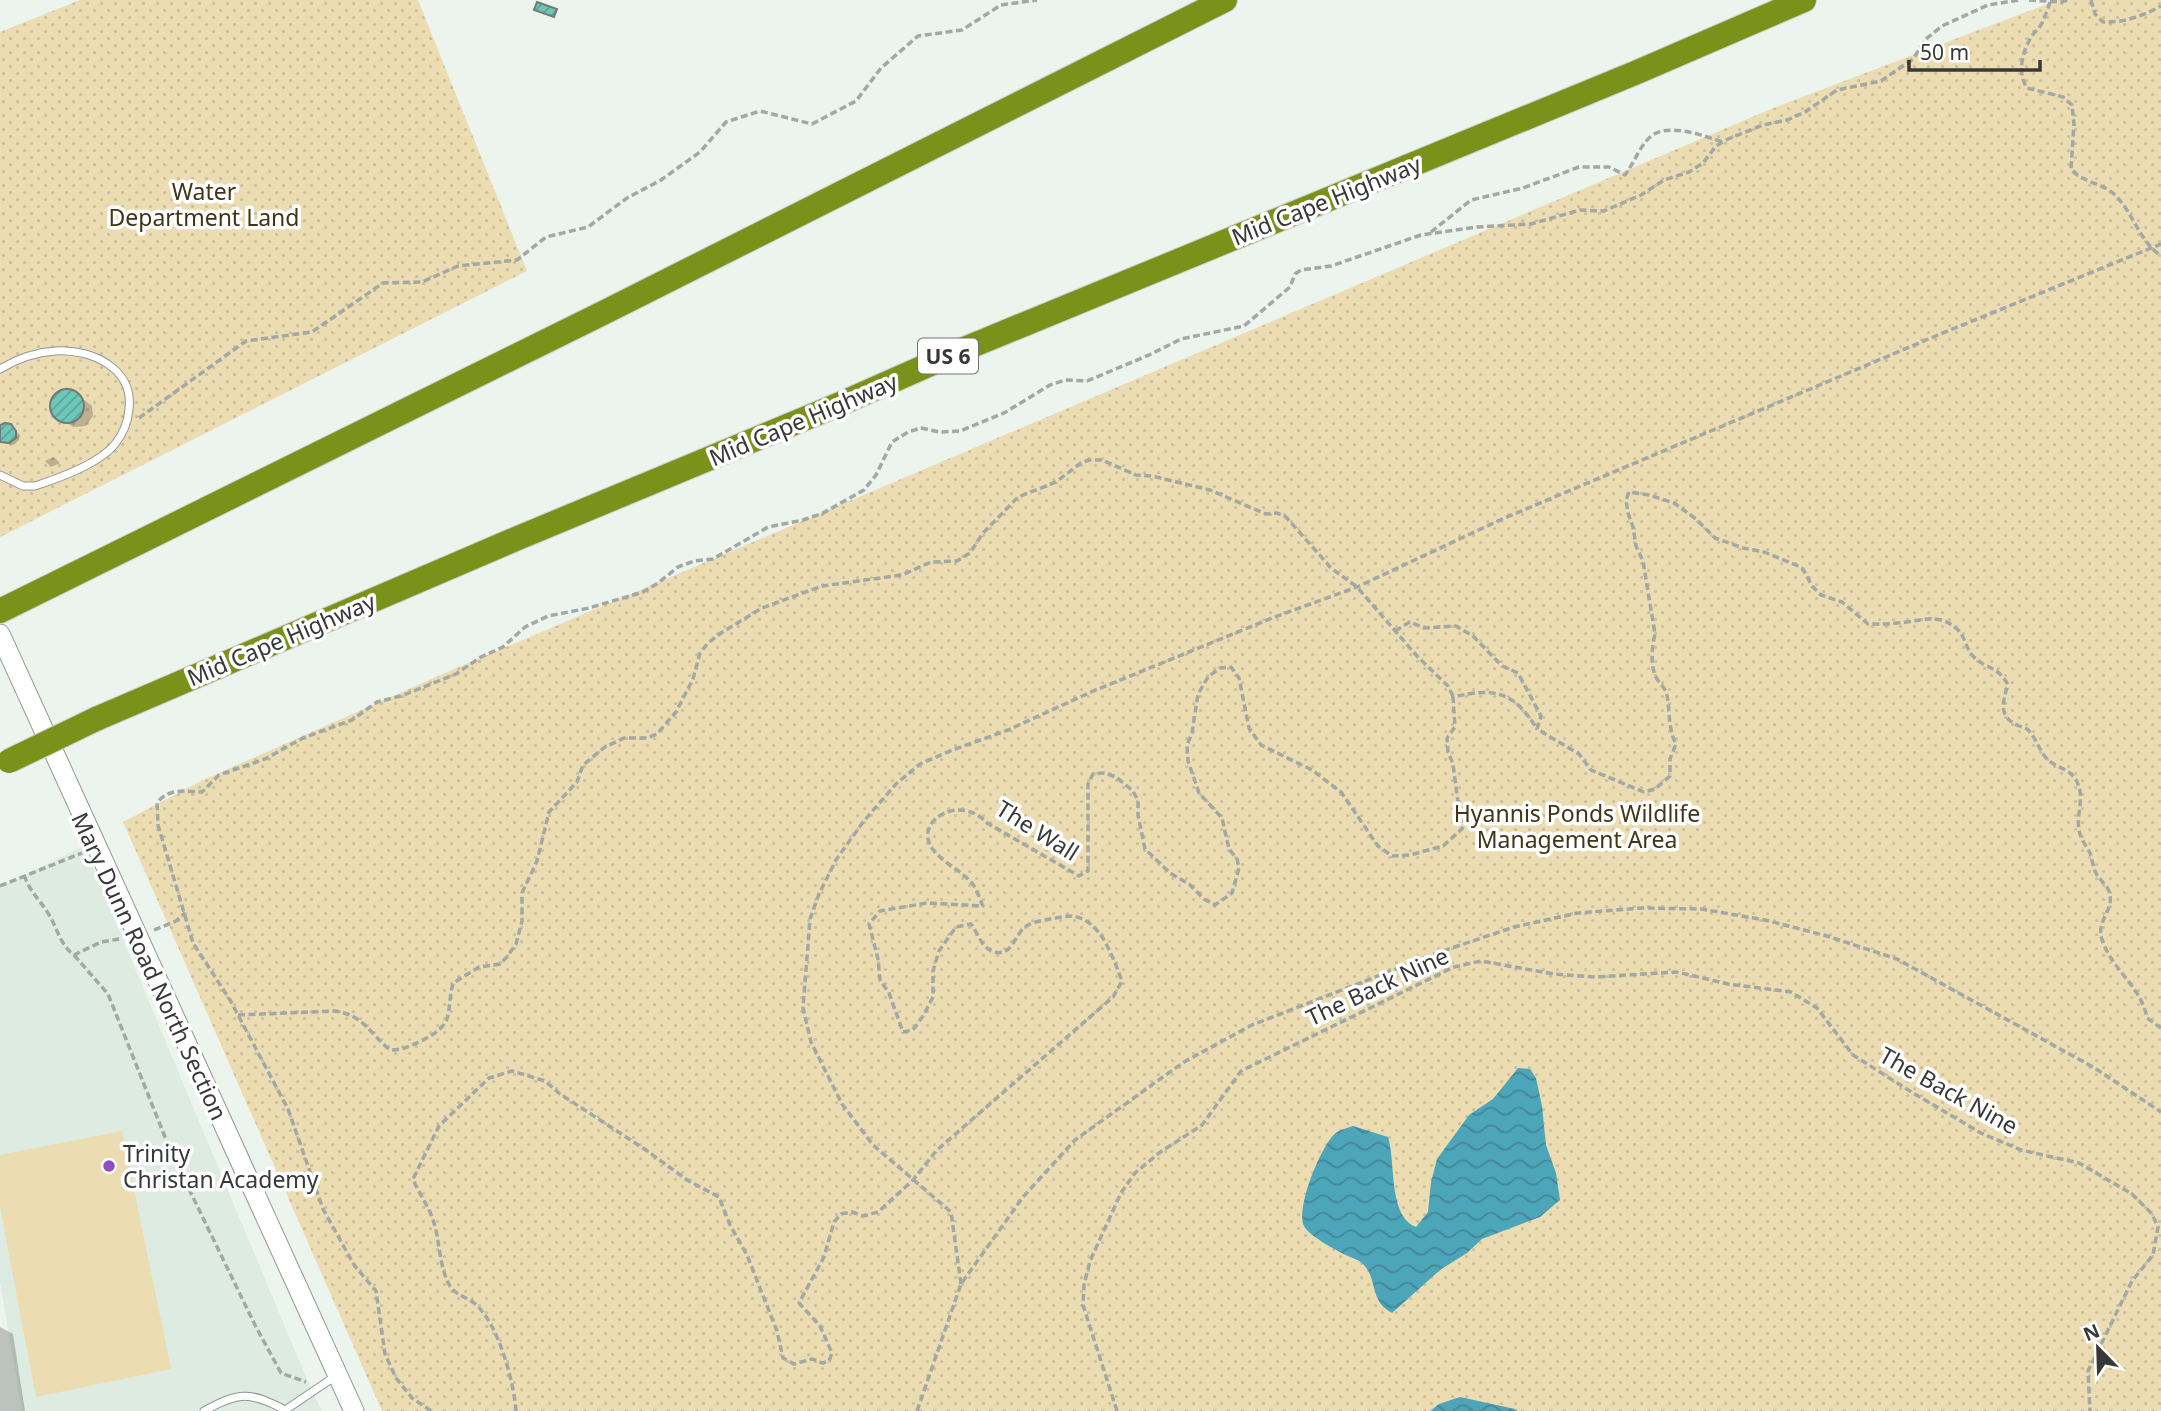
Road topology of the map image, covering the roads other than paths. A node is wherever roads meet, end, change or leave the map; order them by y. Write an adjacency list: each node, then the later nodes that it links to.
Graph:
1 (1226, 0): 5 (highway)
2 (1804, 0): 7 (highway, Mid Cape Highway / US 6, bridge)
3 (0, 369): 4 (lane)
4 (0, 475)
5 (0, 611)
6 (0, 634): 8 (street, Mary Dunn Road North Section)
7 (4, 763)
8 (338, 1375): 10 (lane); 11 (street, Mary Dunn Road North Section)
9 (204, 1411): 10 (lane)
10 (284, 1411)
11 (354, 1411)

